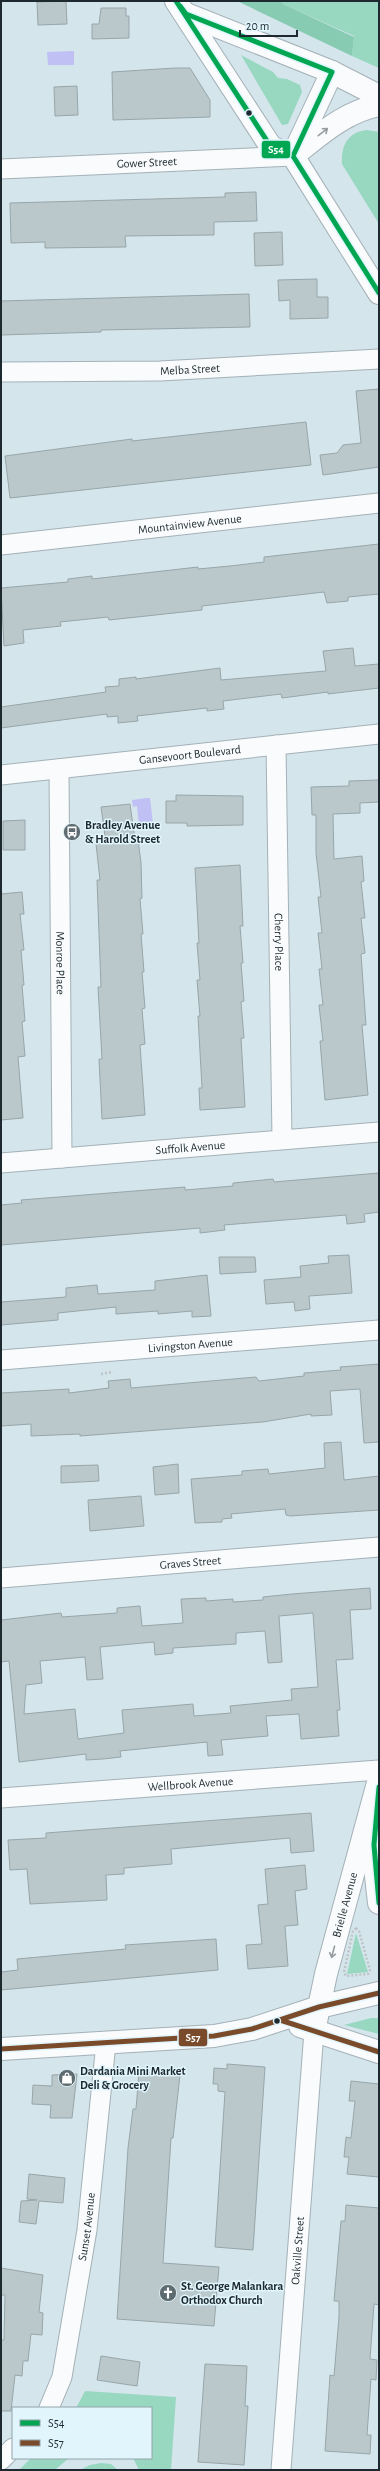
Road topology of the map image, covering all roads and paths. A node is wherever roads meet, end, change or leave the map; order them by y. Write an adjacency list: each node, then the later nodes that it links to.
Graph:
1 (181, 8): 2 (street); 5 (street)
2 (332, 72): 3 (street); 5 (street)
3 (379, 96)
4 (379, 105): 5 (street, one-way to 4)
5 (292, 156): 6 (street, Gower Street); 7 (street)
6 (1, 168)
7 (379, 293)
8 (379, 359): 9 (street, Melba Street)
9 (1, 372)
10 (379, 502): 11 (street, Mountainview Avenue)
11 (1, 545)
12 (379, 734): 13 (street, Gansevoort Boulevard)
13 (276, 745): 14 (street, Gansevoort Boulevard); 17 (street, Cherry Place)
14 (59, 769): 15 (street, Gansevoort Boulevard); 18 (street, Monroe Place)
15 (1, 775)
16 (379, 1132): 17 (street, Suffolk Avenue)
17 (282, 1139): 18 (street, Suffolk Avenue)
18 (62, 1158): 19 (street, Suffolk Avenue)
19 (1, 1163)
20 (379, 1330): 21 (street, Livingston Avenue)
21 (1, 1360)
22 (379, 1547): 23 (street, Graves Street)
23 (1, 1578)
24 (379, 1770): 27 (street, Wellbrook Avenue)
25 (379, 1779): 31 (street, Brielle Avenue, one-way to 31)
26 (379, 1787): 28 (street, Brielle Avenue)
27 (1, 1798)
28 (379, 1903)
29 (344, 1972): 29 (path)
30 (379, 1993): 31 (street)
31 (319, 2007): 32 (street); 33 (street, Brielle Avenue)
32 (280, 2020): 33 (street); 34 (street)
33 (314, 2031): 36 (street); 40 (street, Oakville Street)
34 (106, 2043): 35 (street); 37 (street, Sunset Avenue)
35 (1, 2049)
36 (379, 2052)
37 (49, 2407)
38 (12, 2449): 39 (street)
39 (1, 2460)
40 (281, 2470)

